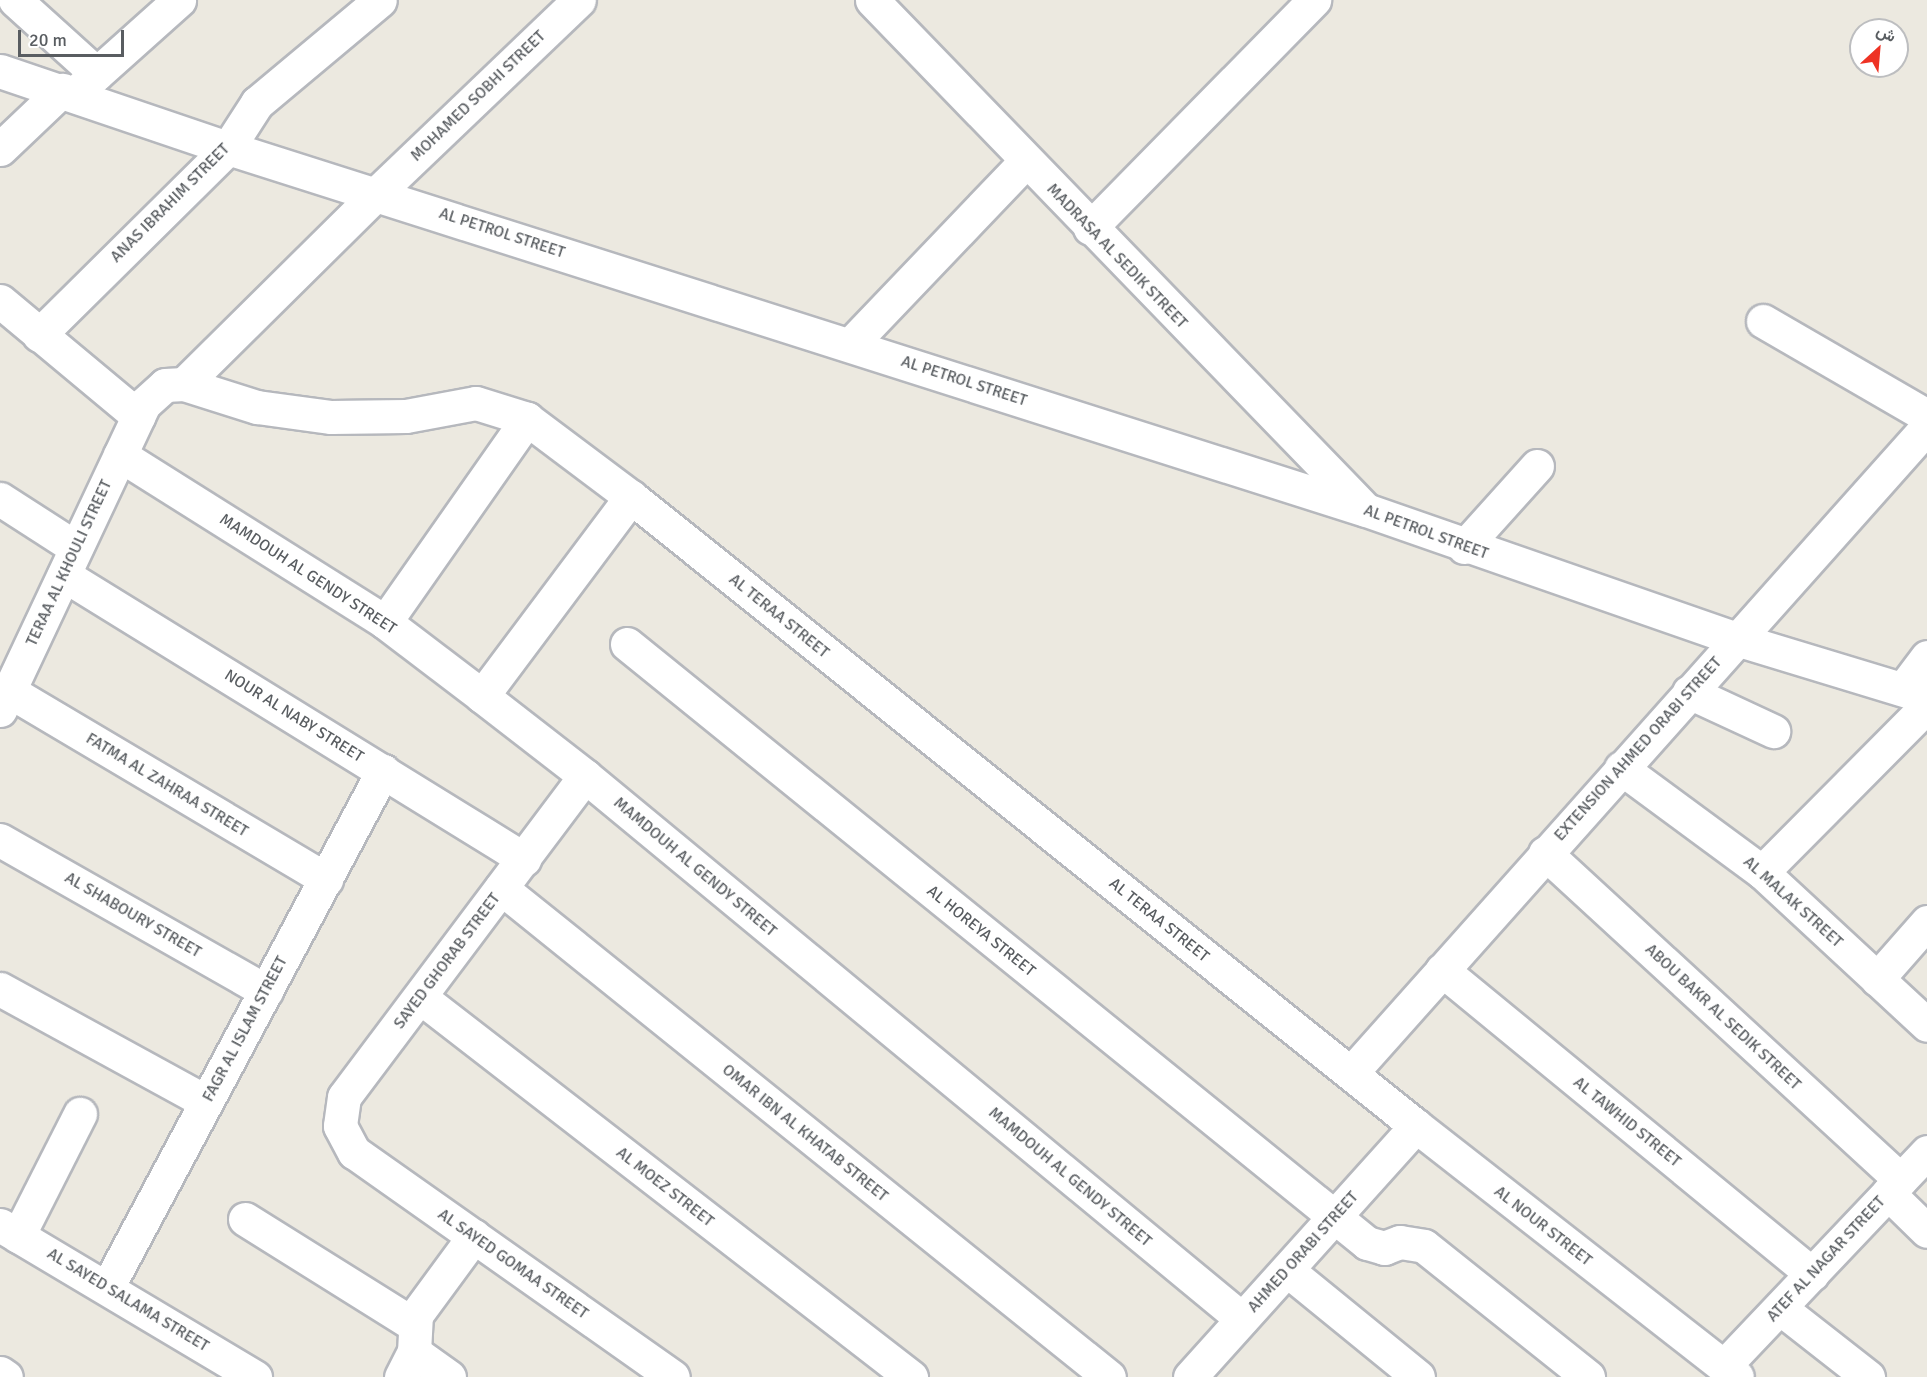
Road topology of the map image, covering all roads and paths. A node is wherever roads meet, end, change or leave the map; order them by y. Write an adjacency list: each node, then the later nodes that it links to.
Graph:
1 (15, 0): 8 (street)
2 (380, 0): 9 (street, ANAS IBRAHIM STREET)
3 (579, 0): 12 (street, MOHAMED SOBHI STREET)
4 (1314, 0): 13 (street)
5 (174, 2): 8 (street)
6 (878, 2): 11 (street, MADRASA AL SEDIK STREET)
7 (0, 70): 8 (street, AL PETROL STREET)
8 (77, 86): 9 (street, AL PETROL STREET); 10 (street)
9 (228, 148): 12 (street, AL PETROL STREET); 16 (street, ANAS IBRAHIM STREET)
10 (0, 149)
11 (1025, 162): 13 (street, MADRASA AL SEDIK STREET); 17 (street)
12 (376, 193): 17 (street, AL PETROL STREET); 18 (street)
13 (1090, 228): 27 (street, MADRASA AL SEDIK STREET)
14 (0, 301): 16 (street)
15 (1763, 321): 20 (street)
16 (39, 334): 19 (street)
17 (850, 345): 27 (street, AL PETROL STREET)
18 (184, 384): 19 (street); 21 (street, AL TERAA STREET)
19 (138, 416): 23 (street, TERAA AL KHOULI STREET)
20 (1927, 416)
21 (527, 419): 25 (street, AL TERAA STREET); 30 (street)
22 (1927, 427): 31 (street, EXTENSION AHMED ORABI STREET)
23 (120, 455): 29 (street, TERAA AL KHOULI STREET); 30 (street, MAMDOUH AL GENDY STREET)
24 (1537, 466): 28 (street)
25 (630, 497): 36 (street); 56 (street, AL TERAA STREET)
26 (0, 499): 29 (street, NOUR AL NABY STREET)
27 (1366, 510): 28 (street, AL PETROL STREET)
28 (1464, 547): 31 (street, AL PETROL STREET)
29 (70, 561): 33 (street, TERAA AL KHOULI STREET); 41 (street, NOUR AL NABY STREET)
30 (386, 622): 36 (street, MAMDOUH AL GENDY STREET)
31 (1736, 639): 35 (street, EXTENSION AHMED ORABI STREET); 37 (street, AL PETROL STREET)
32 (627, 644): 63 (street, AL HOREYA STREET)
33 (12, 650): 38 (street, TERAA AL KHOULI STREET)
34 (1927, 657): 37 (street)
35 (1689, 692): 39 (street); 40 (street, EXTENSION AHMED ORABI STREET)
36 (482, 696): 42 (street, MAMDOUH AL GENDY STREET)
37 (1919, 698): 46 (street)
38 (4, 700): 47 (street, FATMA AL ZAHRAA STREET)
39 (1773, 730)
40 (1621, 768): 44 (street, EXTENSION AHMED ORABI STREET); 46 (street, AL MALAK STREET)
41 (383, 771): 45 (street, NOUR AL NABY STREET); 47 (street, FAGR AL ISLAM STREET)
42 (585, 776): 45 (street, SAYED GHORAB STREET); 72 (street, MAMDOUH AL GENDY STREET)
43 (0, 840): 53 (street, AL SHABOURY STREET)
44 (1545, 854): 50 (street, EXTENSION AHMED ORABI STREET); 62 (street, ABOU BAKR AL SEDIK STREET)
45 (524, 859): 48 (street, SAYED GHORAB STREET)
46 (1762, 872): 51 (street, AL MALAK STREET)
47 (326, 879): 53 (street, FAGR AL ISLAM STREET)
48 (501, 888): 54 (street, SAYED GHORAB STREET); 82 (street, OMAR IBN AL KHATAB STREET)
49 (1927, 922): 51 (street)
50 (1442, 970): 56 (street, EXTENSION AHMED ORABI STREET); 69 (street, AL TAWHID STREET)
51 (1877, 979): 55 (street, AL MALAK STREET)
52 (0, 988): 57 (street)
53 (266, 991): 57 (street, FAGR AL ISLAM STREET)
54 (420, 997): 60 (street, SAYED GHORAB STREET); 81 (street, AL MOEZ STREET)
55 (1927, 1026)
56 (1351, 1073): 59 (street, AL NOUR STREET)
57 (206, 1102): 70 (street, FAGR AL ISLAM STREET)
58 (80, 1114): 65 (street)
59 (1416, 1126): 63 (street, AHMED ORABI STREET); 74 (street, AL NOUR STREET)
60 (354, 1152): 67 (street, AL SAYED GOMAA STREET)
61 (1927, 1152): 62 (street, ATEF AL NAGAR STREET)
62 (1895, 1187): 66 (street, ABOU BAKR AL SEDIK STREET); 69 (street, ATEF AL NAGAR STREET)
63 (1334, 1217): 68 (street, AHMED ORABI STREET); 84 (street)
64 (245, 1219): 73 (street)
65 (9, 1230): 70 (street, AL SAYED SALAMA STREET)
66 (1927, 1231)
67 (474, 1236): 73 (street); 80 (street, AL SAYED GOMAA STREET)
68 (1287, 1270): 72 (street, AHMED ORABI STREET); 83 (street)
69 (1812, 1274): 71 (street, ATEF AL NAGAR STREET)
70 (108, 1286): 78 (street, AL SAYED SALAMA STREET)
71 (1780, 1308): 74 (street, ATEF AL NAGAR STREET); 85 (street)
72 (1242, 1319): 76 (street, AHMED ORABI STREET)
73 (409, 1351): 79 (street)
74 (1730, 1372)
75 (0, 1373): 77 (street)
76 (1198, 1374)
77 (6, 1377)
78 (255, 1377)
79 (449, 1377)
80 (673, 1377)
81 (911, 1377)
82 (1109, 1377)
83 (1418, 1377)
84 (1588, 1377)
85 (1868, 1377)

